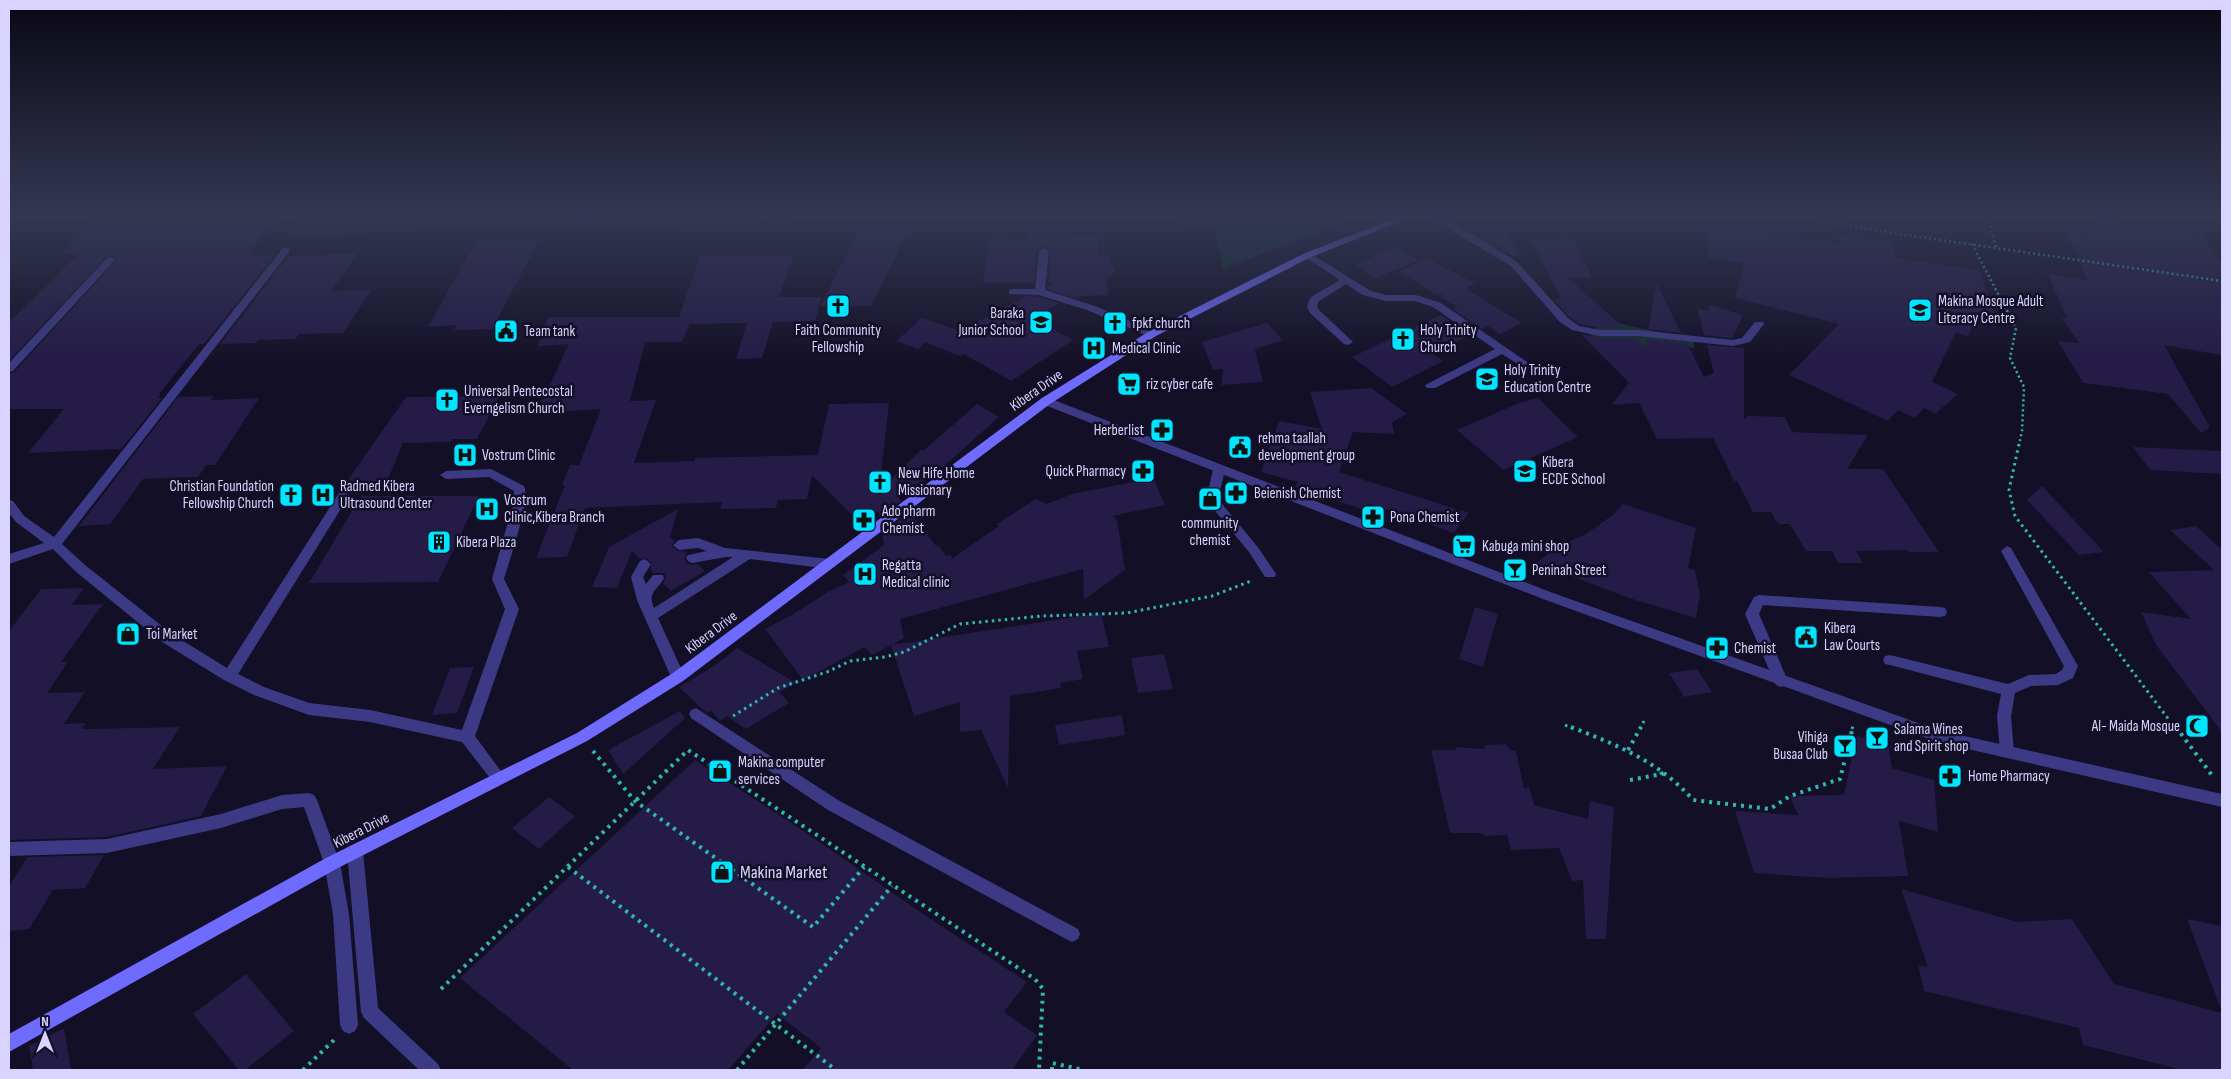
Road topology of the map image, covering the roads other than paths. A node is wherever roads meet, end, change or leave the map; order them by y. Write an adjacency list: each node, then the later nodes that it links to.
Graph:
1 (104, 266): 15 (street)
2 (273, 266): 22 (street)
3 (1043, 266): 9 (street)
4 (1286, 266): 11 (street, Kibera Drive)
5 (1325, 266): 7 (street)
6 (1516, 266): 10 (street)
7 (1346, 280): 12 (street); 13 (street)
8 (1013, 292): 9 (street)
9 (1040, 292): 11 (street)
10 (1759, 324)
11 (1152, 334): 17 (street, Kibera Drive)
12 (1348, 342)
13 (1503, 349): 14 (street); 16 (street)
14 (1528, 366)
15 (9, 370)
16 (1431, 386)
17 (1046, 401): 18 (street); 30 (street, Kibera Drive)
18 (1218, 470): 31 (street); 39 (street)
19 (446, 475): 42 (street)
20 (342, 496): 37 (street)
21 (9, 504): 22 (street)
22 (55, 544): 28 (street); 37 (street)
23 (679, 545): 25 (street)
24 (2007, 551): 40 (street)
25 (726, 552): 26 (street); 27 (street)
26 (748, 555): 30 (street); 35 (street)
27 (692, 558)
28 (9, 559)
29 (645, 564): 33 (street)
30 (830, 564): 38 (street, Kibera Drive)
31 (1270, 574)
32 (658, 578): 33 (street)
33 (644, 600): 35 (street)
34 (1940, 612): 39 (street)
35 (651, 616): 38 (street)
36 (1890, 660): 40 (street)
37 (229, 676): 42 (street)
38 (678, 677): 44 (street, Kibera Drive)
39 (1781, 681): 43 (street)
40 (2009, 690): 43 (street)
41 (696, 714): 49 (street)
42 (467, 737): 44 (street)
43 (2007, 752): 45 (street)
44 (498, 778): 47 (street, Kibera Drive)
45 (2222, 802)
46 (9, 849): 48 (street)
47 (355, 851): 48 (street, Kibera Drive); 52 (street)
48 (332, 863): 50 (street); 51 (street, Kibera Drive)
49 (1072, 934)
50 (349, 1025)
51 (9, 1043)
52 (432, 1070)

